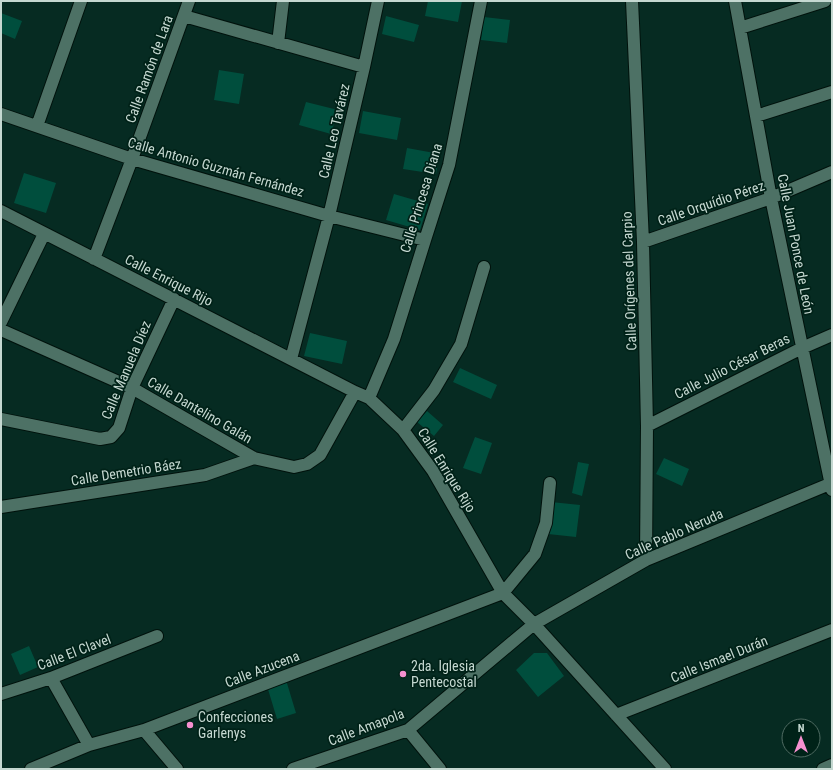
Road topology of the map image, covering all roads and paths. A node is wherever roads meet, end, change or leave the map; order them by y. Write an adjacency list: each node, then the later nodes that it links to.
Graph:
1 (81, 1): 16 (street)
2 (189, 1): 9 (street, Calle Ramón de Lara)
3 (283, 1): 11 (street)
4 (378, 1): 12 (street, Calle Leo Tavárez)
5 (481, 1): 23 (street, Calle Princesa Diana)
6 (632, 1): 24 (street, Calle Orígenes del Carpio)
7 (735, 1): 10 (street, Calle Juan Ponce de León)
8 (825, 1): 10 (street)
9 (184, 16): 11 (street); 17 (street, Calle Ramón de Lara)
10 (740, 28): 15 (street, Calle Juan Ponce de León)
11 (278, 42): 12 (street)
12 (364, 66): 21 (street, Calle Leo Tavárez)
13 (832, 92): 15 (street)
14 (1, 114): 16 (street, Calle Antonio Guzmán Fernández)
15 (756, 116): 19 (street, Calle Juan Ponce de León)
16 (37, 126): 17 (street, Calle Antonio Guzmán Fernández)
17 (132, 159): 21 (street, Calle Antonio Guzmán Fernández); 25 (street, Calle Ramón de Lara)
18 (832, 172): 19 (street, Calle Orquídio Pérez)
19 (771, 198): 24 (street, Calle Orquídio Pérez); 31 (street, Calle Juan Ponce de León)
20 (1, 211): 22 (street, Calle Enrique Rijo)
21 (329, 216): 23 (street, Calle Antonio Guzmán Fernández); 32 (street, Calle Leo Tavárez)
22 (44, 234): 25 (street, Calle Enrique Rijo); 28 (street)
23 (425, 240): 35 (street, Calle Princesa Diana)
24 (643, 242): 37 (street, Calle Orígenes del Carpio)
25 (94, 259): 27 (street, Calle Enrique Rijo)
26 (484, 267): 38 (street)
27 (174, 299): 32 (street, Calle Enrique Rijo); 33 (street, Calle Manuela Díez)
28 (1, 322)
29 (1, 330): 33 (street, Calle Dantelino Galán)
30 (832, 335): 31 (street, Calle Julio César Beras)
31 (802, 348): 37 (street, Calle Julio César Beras); 41 (street, Calle Juan Ponce de León)
32 (291, 359): 34 (street, Calle Enrique Rijo)
33 (132, 388): 36 (street, Calle Manuela Díez); 39 (street, Calle Dantelino Galán)
34 (355, 392): 35 (street, Calle Enrique Rijo); 39 (street, Calle Dantelino Galán)
35 (369, 398): 38 (street, Calle Enrique Rijo)
36 (1, 418)
37 (648, 426): 43 (street, Calle Orígenes del Carpio)
38 (403, 430): 44 (street, Calle Enrique Rijo)
39 (254, 458): 42 (street, Calle Demetrio Báez)
40 (550, 483): 44 (street)
41 (831, 486): 43 (street, Calle Pablo Neruda)
42 (1, 507)
43 (646, 560): 45 (street, Calle Pablo Neruda)
44 (503, 593): 45 (street, Calle Enrique Rijo); 51 (street, Calle Azucena)
45 (534, 624): 50 (street, Calle Enrique Rijo); 52 (street, Calle Amapola)
46 (832, 630): 50 (street, Calle Ismael Durán)
47 (157, 636): 48 (street, Calle El Clavel)
48 (51, 678): 49 (street, Calle El Clavel); 53 (street)
49 (1, 694)
50 (616, 715): 59 (street, Calle Enrique Rijo)
51 (144, 730): 53 (street, Calle Azucena); 56 (street)
52 (408, 730): 57 (street, Calle Amapola); 58 (street)
53 (89, 745): 55 (street, Calle Azucena)
54 (832, 764): 60 (street)
55 (31, 769)
56 (176, 769)
57 (293, 769)
58 (440, 769)
59 (665, 769)
60 (823, 769)

